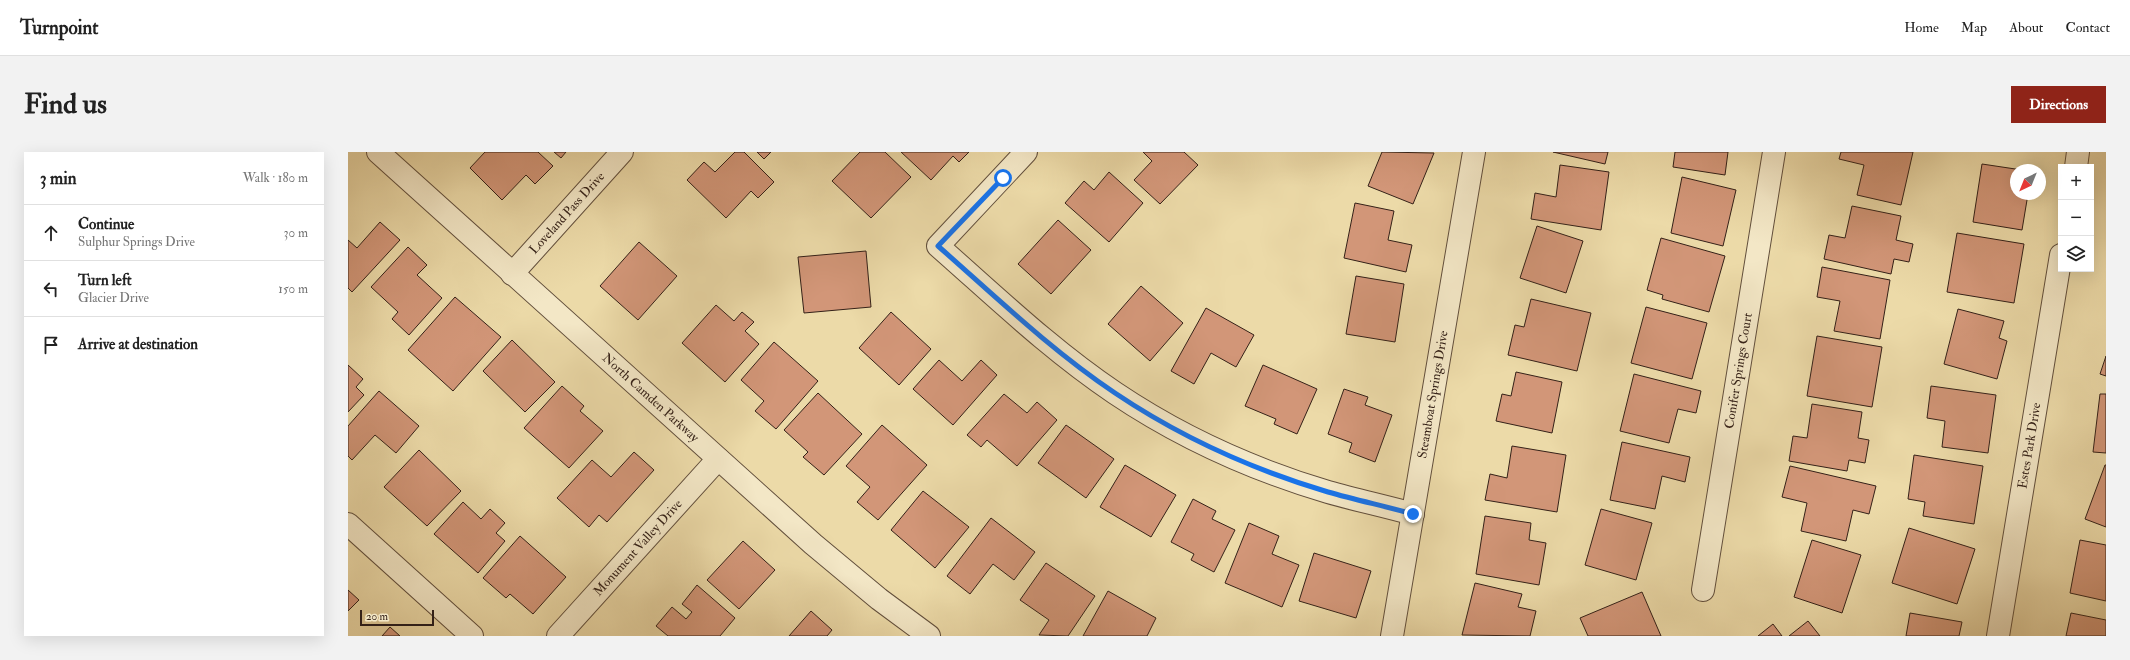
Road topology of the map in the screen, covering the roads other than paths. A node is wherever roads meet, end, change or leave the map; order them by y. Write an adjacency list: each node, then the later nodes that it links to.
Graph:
1 (378, 152): 9 (street, North Camden Parkway)
2 (622, 152): 9 (street, Loveland Pass Drive)
3 (1026, 152): 11 (street)
4 (1474, 152): 11 (street, Steamboat Springs Drive)
5 (1774, 152): 13 (street, Conifer Springs Court)
6 (2078, 152): 7 (street)
7 (2076, 164)
8 (2058, 272): 18 (street, Estes Park Drive)
9 (512, 274): 10 (street, North Camden Parkway)
10 (718, 459): 15 (street, Monument Valley Drive); 16 (street, North Camden Parkway)
11 (1413, 514): 17 (street, Steamboat Springs Drive)
12 (348, 524): 14 (street)
13 (1703, 590)
14 (472, 636)
15 (558, 636)
16 (929, 636)
17 (1392, 636)
18 (1998, 636)

